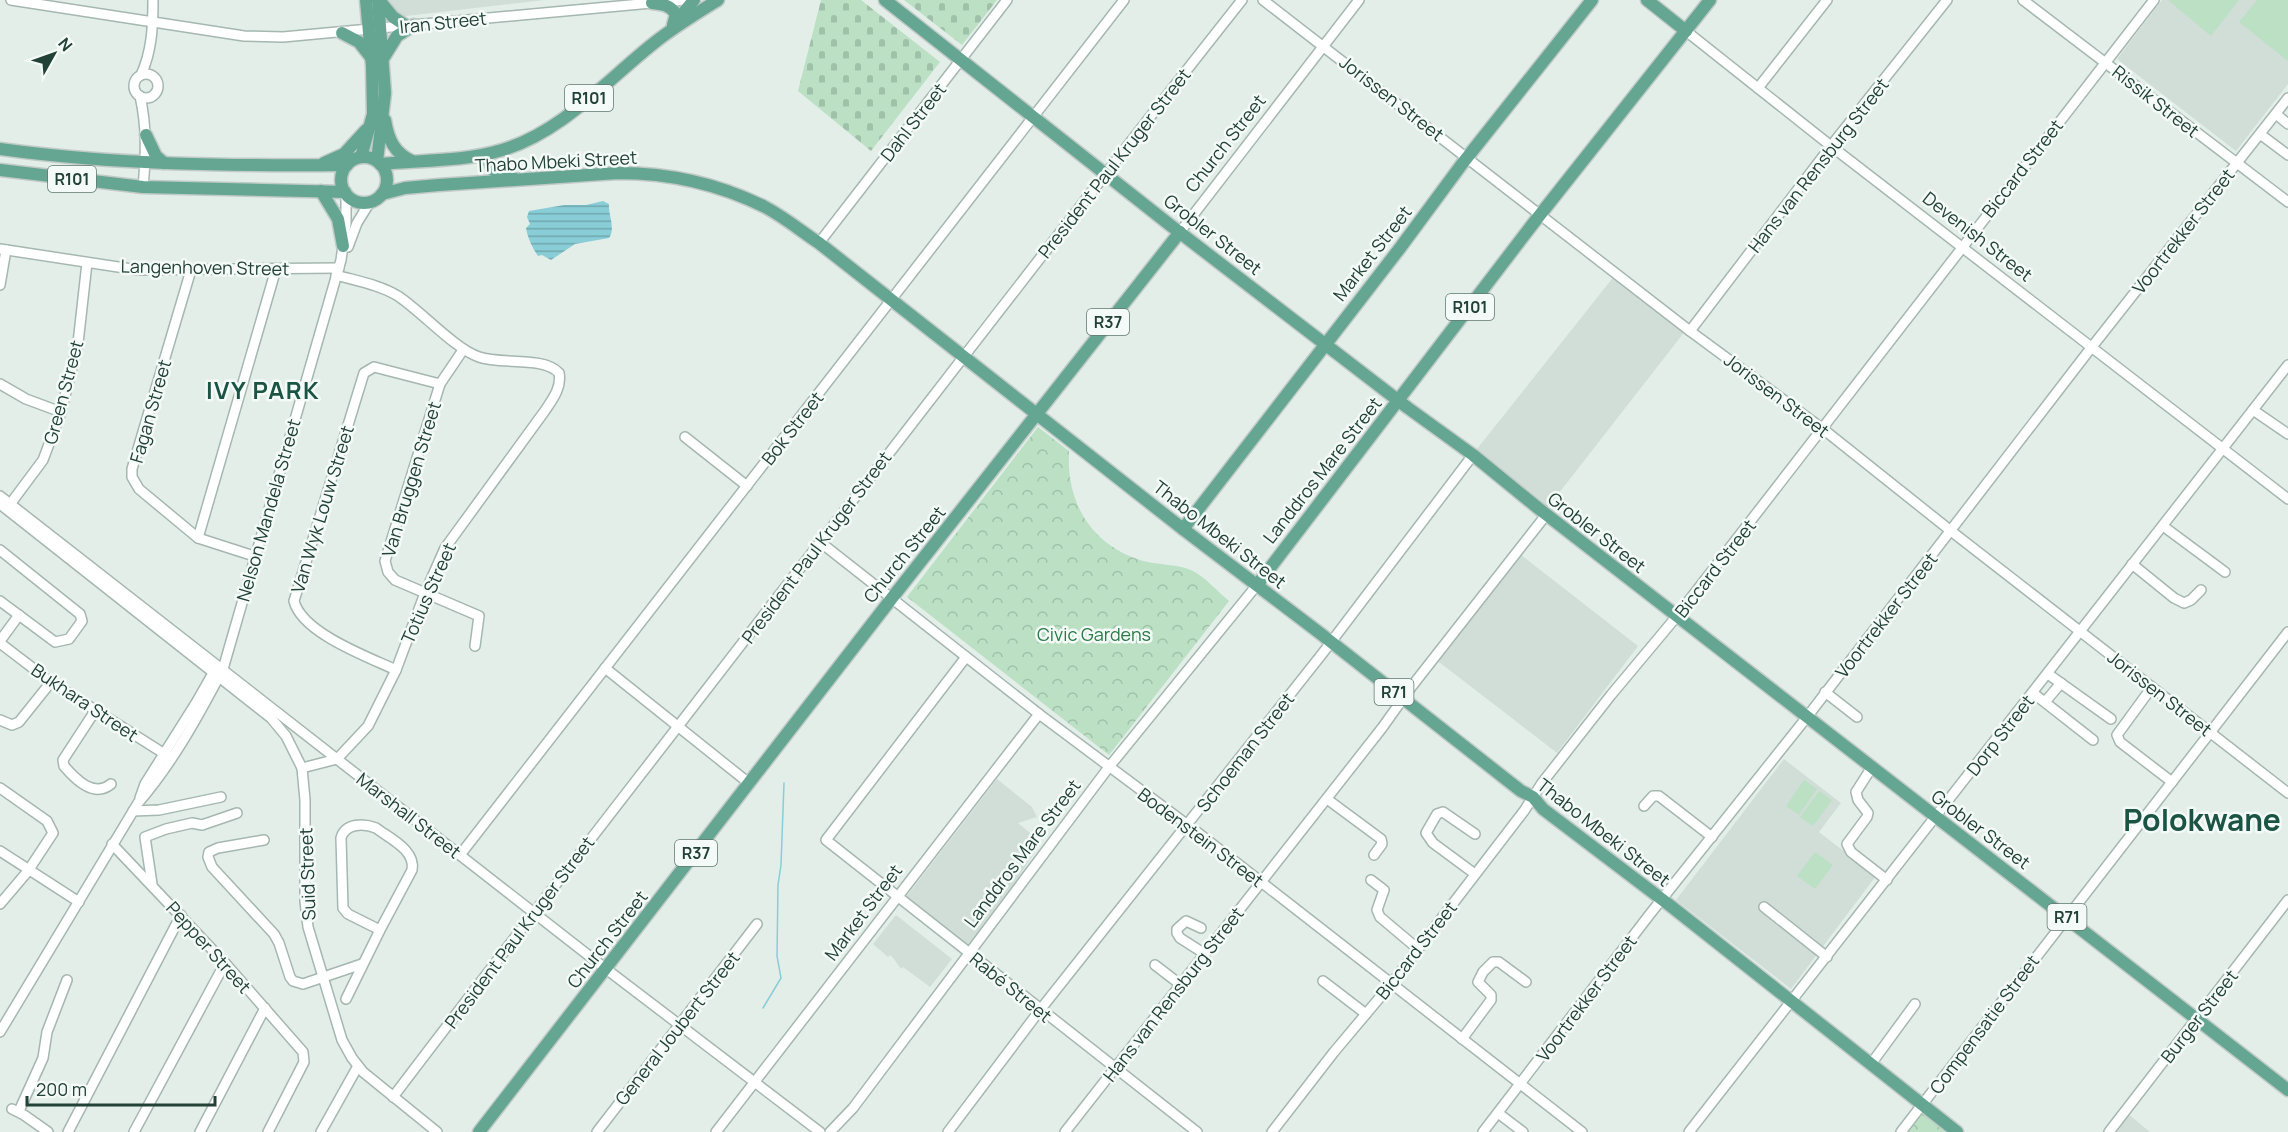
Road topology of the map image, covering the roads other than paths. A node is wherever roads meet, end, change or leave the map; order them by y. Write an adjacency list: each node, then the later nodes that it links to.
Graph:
1 (11, 0): 22 (street, Iran Street)
2 (153, 0): 22 (street)
3 (379, 0): 23 (main road); 25 (main road)
4 (684, 0): 21 (street, Iran Street)
5 (694, 0): 24 (main road, R101)
6 (718, 0): 28 (main road, R101)
7 (885, 0): 32 (main road, Grobler Street)
8 (1006, 0): 32 (street, Dahl Street)
9 (1124, 0): 42 (street, Bok Street)
10 (1242, 0): 61 (street, President Paul Kruger Street)
11 (1263, 0): 29 (street, Jorissen Street)
12 (1359, 0): 29 (street, Church Street)
13 (1592, 0): 52 (main road, Market Street)
14 (1647, 0): 26 (main road, Devenish Street)
15 (1710, 0): 26 (main road, Landdros Mare Street / R101)
16 (1827, 0): 36 (street)
17 (1947, 0): 47 (street, Hans van Rensburg Street)
18 (2023, 0): 33 (street, Rissik Street)
19 (2154, 0): 33 (street, Biccard Street)
20 (365, 2): 25 (main road)
21 (652, 3): 23 (street, Iran Street); 24 (main road)
22 (153, 22): 27 (street, Iran Street); 31 (street)
23 (409, 25): 25 (street, Iran Street); 30 (main road)
24 (673, 26): 28 (main road, R101)
25 (375, 28): 27 (street, Iran Street); 30 (main road)
26 (1686, 31): 36 (street, Devenish Street); 69 (main road, Landdros Mare Street / R101)
27 (342, 33): 30 (main road)
28 (656, 42): 49 (main road, R101)
29 (1324, 46): 52 (street, Jorissen Street); 70 (street, Church Street)
30 (377, 57): 41 (main road)
31 (149, 58): 34 (street); 35 (street)
32 (961, 59): 42 (main road, Grobler Street); 71 (street, Dahl Street)
33 (2105, 62): 57 (street, Rissik Street); 73 (street, Biccard Street)
34 (141, 75): 35 (street); 37 (street)
35 (153, 76): 38 (street)
36 (1758, 88): 47 (street, Devenish Street)
37 (140, 96): 38 (street); 43 (street)
38 (151, 97): 43 (street)
39 (2288, 98): 40 (street, Voortrekker Street)
40 (2276, 114): 44 (street); 45 (street, Voortrekker Street)
41 (378, 117): 51 (main road); 53 (main road); 56 (main road); 58 (main road)
42 (1034, 117): 61 (main road, Grobler Street); 80 (street, Bok Street)
43 (144, 118): 46 (street)
44 (2288, 124)
45 (2260, 134): 50 (street); 57 (street, Voortrekker Street)
46 (146, 135): 54 (street); 55 (main road)
47 (1831, 146): 73 (street, Devenish Street); 81 (street, Hans van Rensburg Street)
48 (0, 149): 54 (main road, R101)
49 (484, 155): 53 (main road, R101); 62 (main road)
50 (2288, 155)
51 (361, 157): 56 (main road, R101); 59 (main road, R101)
52 (1467, 157): 69 (street, Jorissen Street); 82 (main road, Market Street)
53 (414, 162): 56 (main road, R101)
54 (145, 163): 55 (main road, R101); 63 (street)
55 (164, 163): 58 (main road, R101)
56 (379, 163): 66 (main road)
57 (2236, 164): 68 (street, Rissik Street); 83 (street, Voortrekker Street)
58 (318, 165): 59 (main road, R101)
59 (347, 165): 65 (main road)
60 (0, 171): 63 (main road, R101)
61 (1106, 173): 70 (main road, Grobler Street); 85 (street, President Paul Kruger Street)
62 (520, 180): 66 (main road, Thabo Mbeki Street); 71 (main road, Thabo Mbeki Street)
63 (143, 187): 64 (main road, R101)
64 (321, 191): 65 (main road, R101); 72 (main road)
65 (345, 193): 67 (main road, R101); 72 (street, Nelson Mandela Street)
66 (382, 194): 67 (main road, Thabo Mbeki Street)
67 (370, 202): 77 (street, Nelson Mandela Street)
68 (2288, 202)
69 (1541, 214): 81 (street, Jorissen Street); 90 (main road, Landdros Mare Street / R101)
70 (1180, 232): 82 (main road, Grobler Street); 93 (main road, Church Street / R37)
71 (819, 243): 80 (main road, Thabo Mbeki Street)
72 (343, 246): 77 (street, Nelson Mandela Street)
73 (1962, 246): 83 (street, Devenish Street); 94 (street, Biccard Street)
74 (3, 250): 75 (street, Langenhoven Street); 79 (street)
75 (87, 263): 78 (street, Langenhoven Street); 92 (street, Green Street)
76 (276, 268): 77 (street, Langenhoven Street); 78 (street, Langenhoven Street); 107 (street)
77 (339, 268): 84 (street, Langenhoven Street); 110 (street, Nelson Mandela Street)
78 (190, 270): 107 (street, Fagan Street)
79 (0, 285)
80 (891, 300): 85 (main road, Thabo Mbeki Street); 99 (street, Bok Street)
81 (1690, 331): 94 (street, Jorissen Street)
82 (1325, 343): 90 (main road, Grobler Street / R71); 105 (main road, Market Street)
83 (2091, 348): 97 (street, Devenish Street); 106 (street, Voortrekker Street)
84 (464, 350): 87 (street, Langenhoven Street); 89 (street, Van Bruggen Street)
85 (962, 356): 93 (main road, Thabo Mbeki Street); 108 (street, President Paul Kruger Street)
86 (2288, 365): 91 (street, Dorp Street)
87 (557, 370): 115 (street, Totius Street)
88 (0, 384): 92 (street)
89 (440, 384): 115 (street, Van Bruggen Street); 127 (street, Van Wyk Louw Street)
90 (1398, 400): 98 (main road, Grobler Street / R71); 113 (main road, Landdros Mare Street / R101)
91 (2253, 410): 95 (street); 97 (street, Dorp Street)
92 (61, 412): 102 (street, Green Street)
93 (1037, 413): 105 (main road, Thabo Mbeki Street); 116 (main road, Church Street / R37)
94 (1822, 429): 106 (street, Jorissen Street); 119 (street, Biccard Street)
95 (2288, 434)
96 (685, 437): 99 (street)
97 (2223, 448): 101 (street, Devenish Street); 104 (street, Dorp Street)
98 (1473, 455): 103 (main road, Grobler Street / R71); 123 (street, Schoeman Street)
99 (747, 486): 126 (street, Bok Street)
100 (0, 496): 102 (street, Marshall Street)
101 (2288, 499)
102 (5, 506): 128 (street, Marshall Street)
103 (1546, 515): 119 (main road, Grobler Street / R71); 135 (street, Hans van Rensburg Street)
104 (2163, 526): 111 (street, Dorp Street); 112 (street)
105 (1183, 530): 113 (main road, Thabo Mbeki Street)
106 (1951, 531): 120 (street, Jorissen Street); 133 (street, Voortrekker Street)
107 (198, 538): 110 (street, Fagan Street)
108 (820, 542): 116 (street, Bodenstein Street); 143 (street, President Paul Kruger Street)
109 (0, 550): 118 (street)
110 (254, 556): 128 (street, Nelson Mandela Street)
111 (2132, 564): 114 (street); 120 (street, Dorp Street)
112 (2225, 572)
113 (1257, 585): 123 (main road, Thabo Mbeki Street / R71); 148 (street, Landdros Mare Street)
114 (2201, 590)
115 (425, 593): 124 (street, Van Bruggen Street); 127 (street, Totius Street)
116 (892, 597): 125 (street, Bodenstein Street); 153 (main road, Church Street / R37)
117 (0, 601): 118 (street)
118 (19, 615): 122 (street)
119 (1677, 616): 139 (main road, Grobler Street / R71); 157 (street, Biccard Street)
120 (2081, 631): 129 (street, Dorp Street); 132 (street, Jorissen Street)
121 (2288, 632): 144 (street, Compensatie Street)
122 (0, 642): 130 (street, Bukhara Street)
123 (1331, 642): 135 (main road, Thabo Mbeki Street / R71); 163 (street, Schoeman Street)
124 (475, 646)
125 (966, 657): 138 (street, Bodenstein Street); 177 (street, Rabé Street)
126 (605, 668): 143 (street); 169 (street, Bok Street)
127 (396, 670): 147 (street, Totius Street)
128 (218, 671): 146 (street, Nelson Mandela Street); 147 (street, Marshall Street); 150 (street, Suid Street)
129 (2048, 674): 131 (street); 134 (street, Dorp Street)
130 (51, 682): 137 (street, Bukhara Street); 142 (street)
131 (2061, 682): 136 (street); 141 (street)
132 (2152, 687): 144 (street, Jorissen Street); 151 (street)
133 (1825, 692): 139 (street, Voortrekker Street); 140 (street)
134 (2033, 693): 136 (street); 162 (street, Dorp Street)
135 (1402, 699): 157 (main road, Thabo Mbeki Street / R71); 158 (street, Hans van Rensburg Street)
136 (2045, 702): 145 (street)
137 (95, 711): 146 (street, Bukhara Street); 152 (street)
138 (1038, 714): 148 (street, Bodenstein Street); 177 (street, Market Street)
139 (1807, 717): 149 (main road, Grobler Street / R71); 165 (street, Voortrekker Street)
140 (1857, 717)
141 (2111, 719)
142 (0, 720)
143 (677, 726): 153 (street); 183 (street, President Paul Kruger Street)
144 (2211, 732): 151 (street, Compensatie Street); 155 (street, Jorissen Street)
145 (2093, 740)
146 (167, 756): 160 (street, Nelson Mandela Street)
147 (337, 759): 150 (street); 169 (street, Marshall Street)
148 (1109, 767): 163 (street, Bodenstein Street); 190 (street, Landdros Mare Street)
149 (1872, 767): 162 (main road, Grobler Street / R71); 174 (street)
150 (302, 768): 197 (street, Suid Street)
151 (2172, 782): 185 (street, Compensatie Street)
152 (111, 784)
153 (750, 784): 196 (main road, Church Street / R37)
154 (0, 788): 171 (street)
155 (2288, 792)
156 (221, 797): 160 (street)
157 (1533, 797): 172 (street, Biccard Street); 178 (main road, Thabo Mbeki Street / R71)
158 (1327, 799): 170 (street); 175 (street, Hans van Rensburg Street)
159 (1644, 806): 165 (street)
160 (135, 807): 167 (street, Nelson Mandela Street)
161 (237, 813): 176 (street)
162 (1936, 817): 174 (street, Dorp Street); 185 (main road, Grobler Street / R71)
163 (1188, 825): 175 (street, Bodenstein Street); 207 (street, Schoeman Street)
164 (1475, 834): 172 (street)
165 (1712, 837): 178 (street, Voortrekker Street)
166 (264, 840): 197 (street)
167 (112, 844): 176 (street, Pepper Street); 180 (street, Nelson Mandela Street)
168 (0, 851): 171 (street)
169 (460, 855): 183 (street, Marshall Street)
170 (1374, 855)
171 (28, 871): 180 (street); 181 (street)
172 (1475, 874): 189 (street, Biccard Street)
173 (1371, 880): 189 (street)
174 (1887, 880): 192 (street, Dorp Street)
175 (1261, 882): 191 (street, Hans van Rensburg Street); 201 (street, Bodenstein Street)
176 (152, 884): 184 (street, Pepper Street)
177 (898, 895): 190 (street, Rabé Street); 216 (street, Market Street)
178 (1662, 899): 204 (main road, Thabo Mbeki Street / R71); 217 (street, Voortrekker Street)
179 (2288, 900): 209 (street, Burger Street)
180 (79, 902): 211 (street, Nelson Mandela Street)
181 (0, 904)
182 (1764, 907): 192 (street)
183 (533, 911): 196 (street, Marshall Street); 219 (street, President Paul Kruger Street)
184 (180, 915): 193 (street, Pepper Street); 223 (street)
185 (2066, 917): 209 (main road, Grobler Street / R71); 220 (street, Compensatie Street)
186 (757, 924): 210 (street, General Joubert Street)
187 (1201, 928): 191 (street)
188 (380, 930): 188 (street); 194 (street)
189 (1418, 949): 201 (street, Biccard Street)
190 (970, 954): 207 (street, Rabé Street); 233 (street, Landdros Mare Street)
191 (1205, 954): 202 (street, Hans van Rensburg Street)
192 (1827, 957): 204 (street, Dorp Street)
193 (225, 963): 206 (street, Pepper Street); 224 (street)
194 (362, 964): 197 (street); 203 (street)
195 (1155, 965): 202 (street)
196 (606, 969): 210 (street, Marshall Street); 229 (main road, Church Street / R37)
197 (323, 977): 214 (street, Suid Street)
198 (67, 980): 222 (street)
199 (1323, 981): 208 (street)
200 (1526, 982): 212 (street)
201 (1392, 983): 208 (street, Biccard Street); 212 (street, Bodenstein Street)
202 (1181, 985): 215 (street, Hans van Rensburg Street)
203 (346, 999)
204 (1791, 1003): 213 (main road, Thabo Mbeki Street / R71); 241 (street, Dorp Street)
205 (1915, 1004): 213 (street)
206 (265, 1008): 225 (street); 226 (street, Pepper Street)
207 (1040, 1010): 215 (street, Rabé Street); 234 (street, Schoeman Street)
208 (1366, 1014): 237 (street, Biccard Street)
209 (2196, 1019): 218 (main road, Grobler Street / R71); 244 (street, Burger Street)
210 (679, 1023): 216 (street, Marshall Street); 230 (street, General Joubert Street)
211 (0, 1032)
212 (1462, 1039): 217 (street, Bodenstein Street)
213 (1871, 1064): 220 (main road, Thabo Mbeki Street / R71)
214 (358, 1066): 219 (street, Suid Street); 227 (street)
215 (1114, 1068): 235 (street, Hans van Rensburg Street); 236 (street, Rabé Street)
216 (755, 1083): 231 (street, Market Street); 232 (street, Marshall Street)
217 (1520, 1085): 221 (street, Voortrekker Street); 240 (street, Bodenstein Street)
218 (2288, 1090)
219 (393, 1096): 228 (street, Suid Street)
220 (1922, 1105): 242 (street, Compensatie Street); 243 (main road, Thabo Mbeki Street / R71)
221 (1498, 1113): 238 (street, Voortrekker Street); 239 (street)
222 (48, 1132)
223 (68, 1132)
224 (134, 1132)
225 (200, 1132)
226 (268, 1132)
227 (321, 1132)
228 (436, 1132)
229 (479, 1132)
230 (597, 1132)
231 (716, 1132)
232 (820, 1132)
233 (830, 1132)
234 (948, 1132)
235 (1065, 1132)
236 (1197, 1132)
237 (1272, 1132)
238 (1483, 1132)
239 (1522, 1132)
240 (1582, 1132)
241 (1689, 1132)
242 (1901, 1132)
243 (1958, 1132)
244 (2109, 1132)

